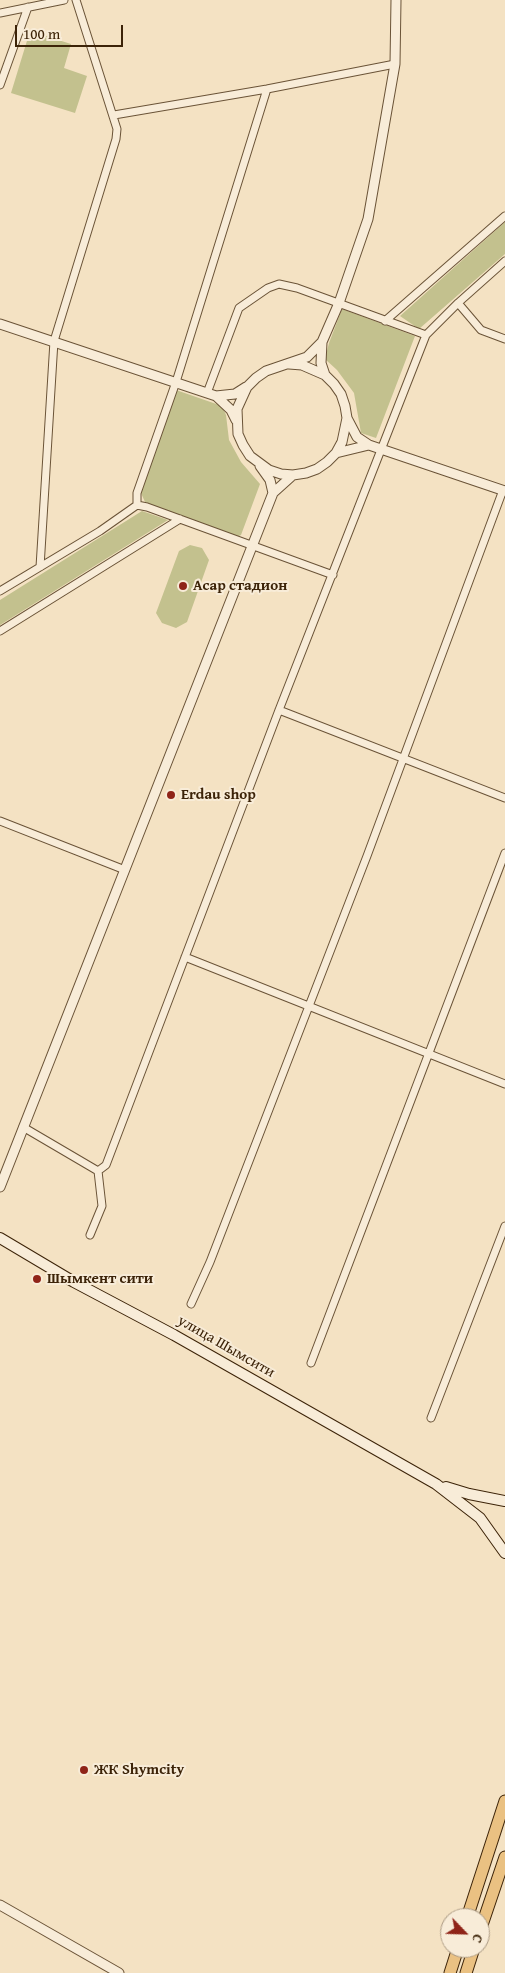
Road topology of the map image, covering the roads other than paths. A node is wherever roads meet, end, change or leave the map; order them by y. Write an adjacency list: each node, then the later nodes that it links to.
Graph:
1 (64, 0): 4 (street)
2 (76, 0): 9 (street)
3 (396, 0): 6 (street)
4 (28, 7): 5 (street); 7 (street)
5 (0, 13)
6 (394, 64): 8 (street); 12 (street)
7 (0, 86)
8 (267, 89): 9 (street); 22 (street)
9 (114, 115): 18 (street)
10 (505, 216): 14 (street)
11 (505, 261): 13 (street)
12 (339, 303): 14 (street); 19 (street); 24 (street)
13 (458, 303): 16 (street); 17 (street)
14 (385, 321): 16 (street)
15 (0, 324): 18 (street)
16 (426, 336): 28 (street)
17 (505, 339)
18 (54, 341): 22 (street); 37 (street)
19 (322, 342): 20 (street); 21 (street)
20 (289, 364): 21 (street); 23 (street)
21 (325, 375): 25 (street)
22 (176, 382): 24 (street); 34 (street)
23 (248, 387): 24 (street); 26 (street)
24 (211, 394): 26 (street)
25 (347, 418): 27 (street); 29 (street)
26 (236, 422): 30 (street)
27 (369, 445): 28 (street); 29 (street)
28 (383, 448): 32 (street); 38 (street)
29 (336, 453): 31 (street)
30 (259, 464): 31 (street); 33 (street)
31 (293, 475): 33 (street)
32 (504, 490): 42 (street)
33 (273, 493): 36 (street)
34 (137, 505): 35 (street); 37 (street)
35 (180, 519): 36 (street); 40 (street)
36 (252, 546): 38 (street); 46 (street)
37 (40, 567): 39 (street)
38 (333, 575): 41 (street)
39 (0, 591)
40 (0, 631)
41 (279, 710): 42 (street); 47 (street)
42 (403, 760): 43 (street); 48 (street)
43 (505, 798)
44 (0, 821): 46 (street)
45 (505, 853): 49 (street)
46 (125, 870): 51 (street)
47 (185, 957): 48 (street); 52 (street)
48 (308, 1006): 49 (street); 57 (street)
49 (428, 1054): 50 (street); 58 (street)
50 (505, 1084)
51 (23, 1127): 52 (street); 53 (street)
52 (98, 1171): 55 (street)
53 (0, 1187)
54 (505, 1226): 59 (street)
55 (90, 1235)
56 (0, 1238): 60 (main road, улица Шымсити)
57 (191, 1304)
58 (310, 1363)
59 (431, 1418)
60 (436, 1484): 61 (main road, улица Шымсити); 62 (main road, улица Шымсити)
61 (505, 1501)
62 (505, 1553)
63 (505, 1801): 66 (highway)
64 (505, 1857): 67 (highway)
65 (0, 1905): 70 (street)
66 (471, 1908)
67 (488, 1908)
68 (455, 1958): 71 (highway)
69 (471, 1958): 72 (highway)
70 (119, 1973)
71 (450, 1973)
72 (466, 1973)

